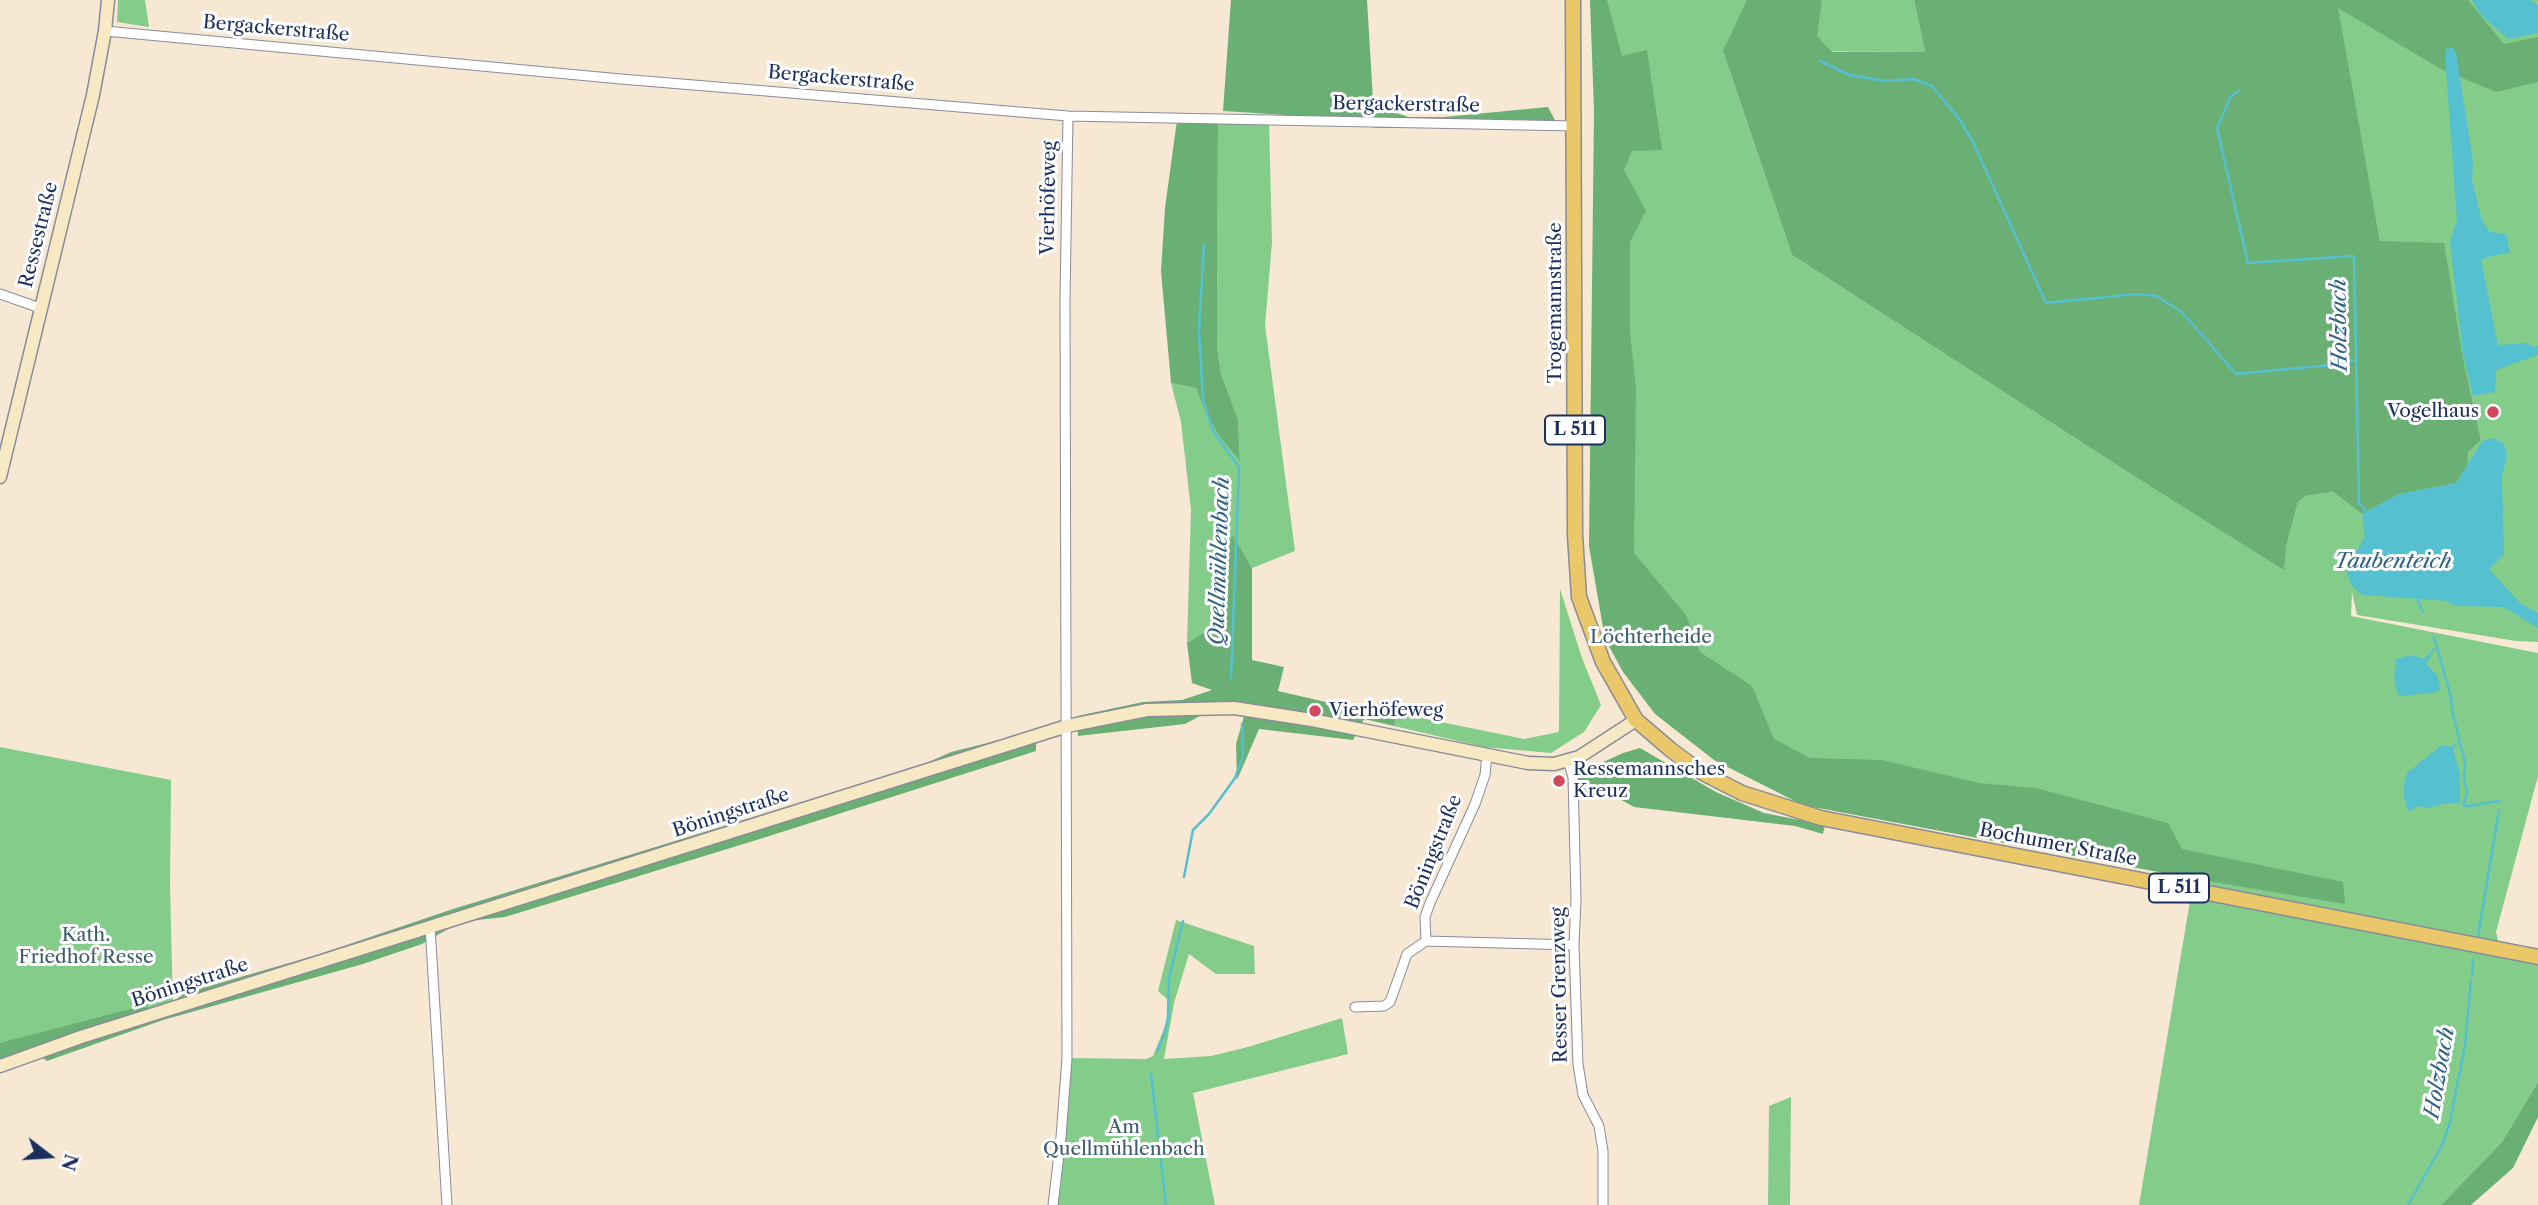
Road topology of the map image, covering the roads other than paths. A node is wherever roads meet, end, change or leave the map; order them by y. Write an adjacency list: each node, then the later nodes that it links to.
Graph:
1 (108, 0): 3 (main road, Ressestraße)
2 (1573, 0): 5 (main road, L 511)
3 (105, 31): 4 (street, Bergackerstraße); 7 (main road, Ressestraße)
4 (1068, 116): 5 (street, Bergackerstraße); 10 (street, Vierhöfeweg)
5 (1575, 125): 9 (main road, Trogemannstraße / L 511)
6 (0, 294): 7 (street)
7 (40, 308): 8 (main road, Ressestraße)
8 (0, 477)
9 (1636, 720): 12 (main road, Böningstraße); 16 (main road, Bochumer Straße / L 511)
10 (1067, 726): 11 (main road, Böningstraße); 13 (main road, Böningstraße); 20 (street, Vierhöfeweg)
11 (1487, 754): 12 (main road, Böningstraße); 14 (street, Böningstraße)
12 (1568, 761): 15 (street, Resser Grenzweg)
13 (430, 926): 18 (main road, Böningstraße); 19 (street)
14 (1426, 941): 15 (street); 17 (street, Böningstraße)
15 (1574, 944): 21 (street, Resser Grenzweg)
16 (2538, 957)
17 (1355, 1007)
18 (0, 1066)
19 (447, 1205)
20 (1053, 1205)
21 (1603, 1205)

